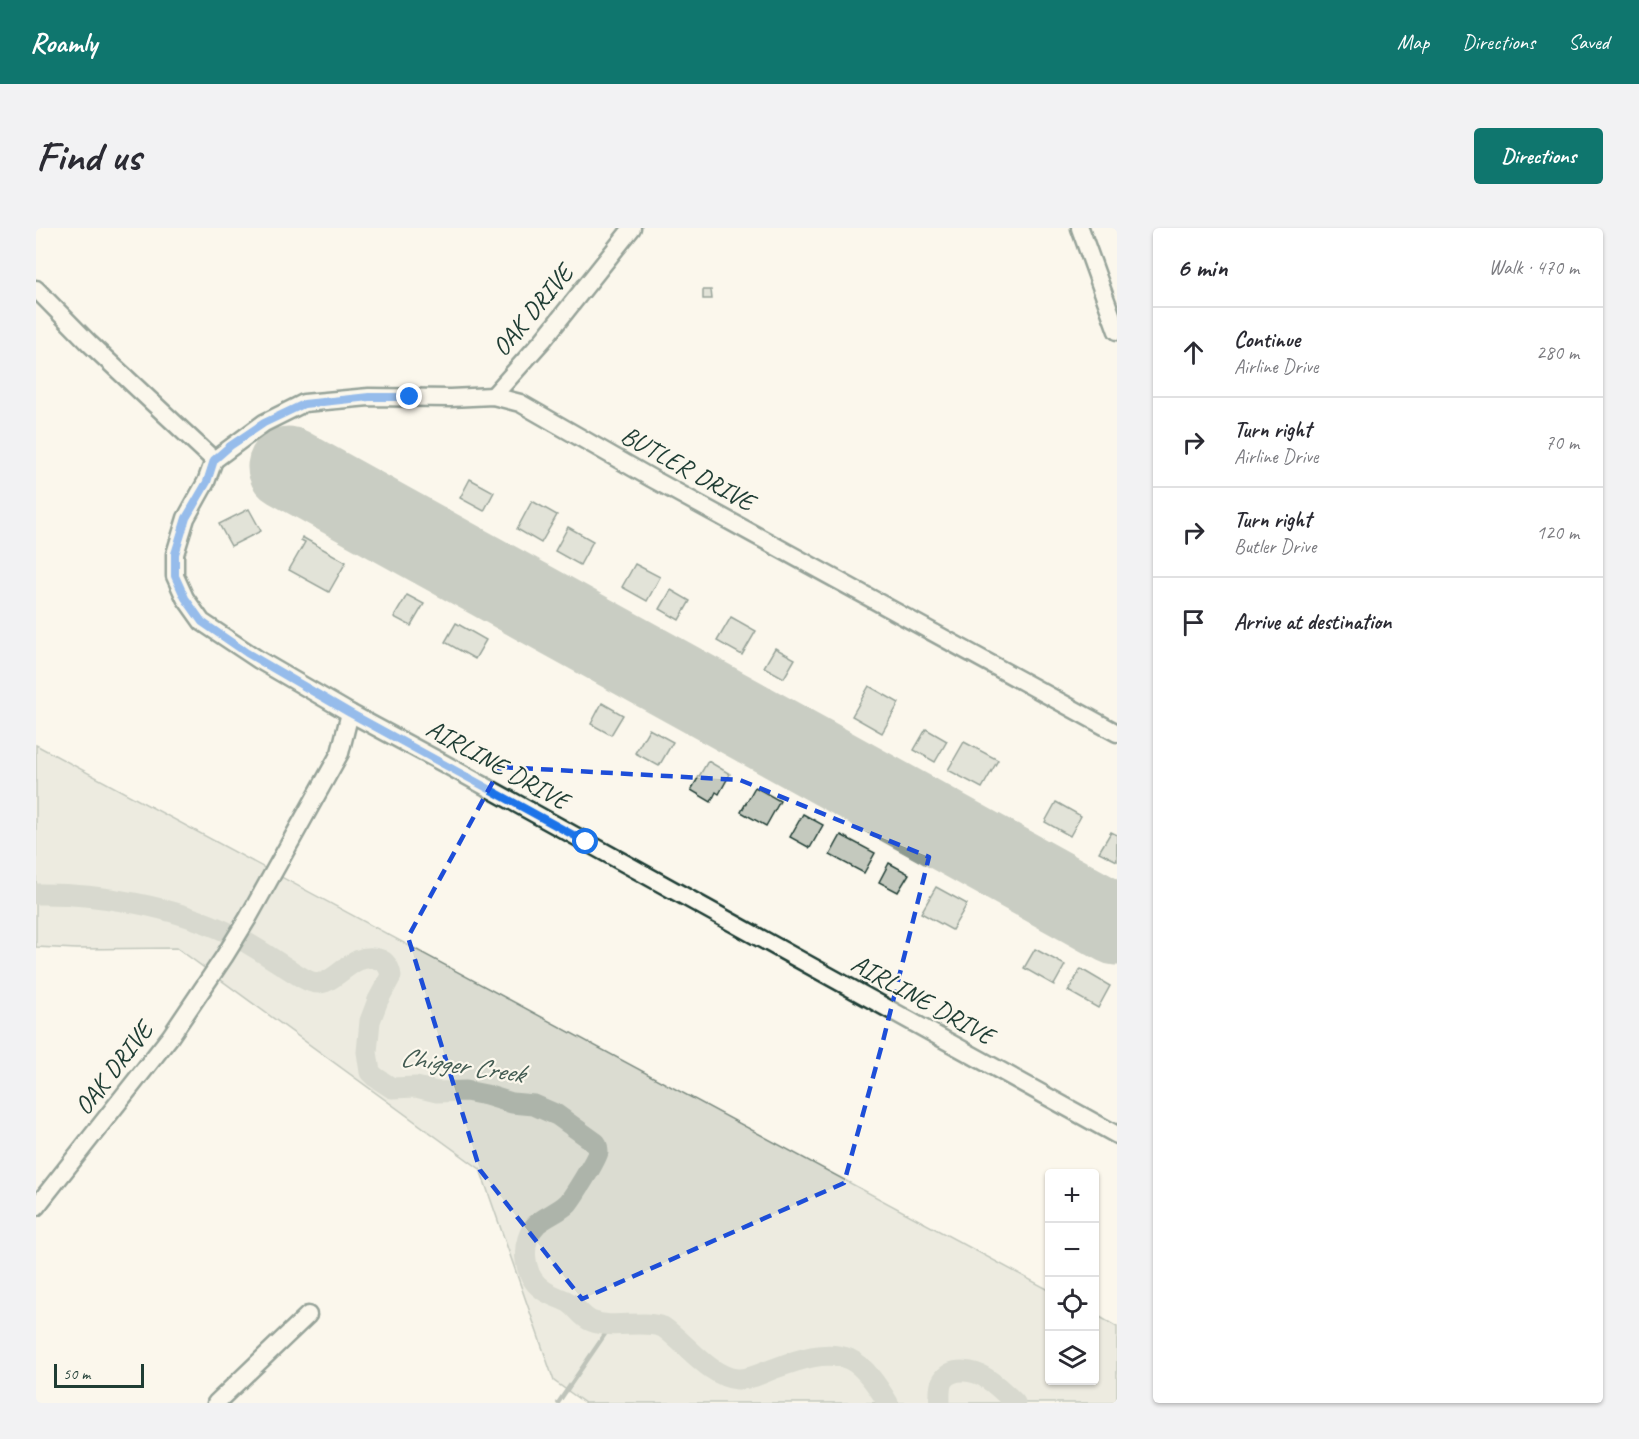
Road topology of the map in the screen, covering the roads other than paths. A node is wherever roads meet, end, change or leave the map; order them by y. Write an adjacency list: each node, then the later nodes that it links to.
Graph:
1 (632, 228): 5 (street, OAK DRIVE)
2 (1080, 228): 4 (street)
3 (36, 289): 6 (street)
4 (1117, 331)
5 (493, 396): 6 (street, BUTLER DRIVE); 8 (street, BUTLER DRIVE)
6 (214, 460): 7 (street, AIRLINE DRIVE)
7 (350, 713): 9 (street, AIRLINE DRIVE); 10 (street, OAK DRIVE)
8 (1117, 733)
9 (1117, 1135)
10 (36, 1207)
11 (308, 1314): 12 (street)
12 (216, 1403)

